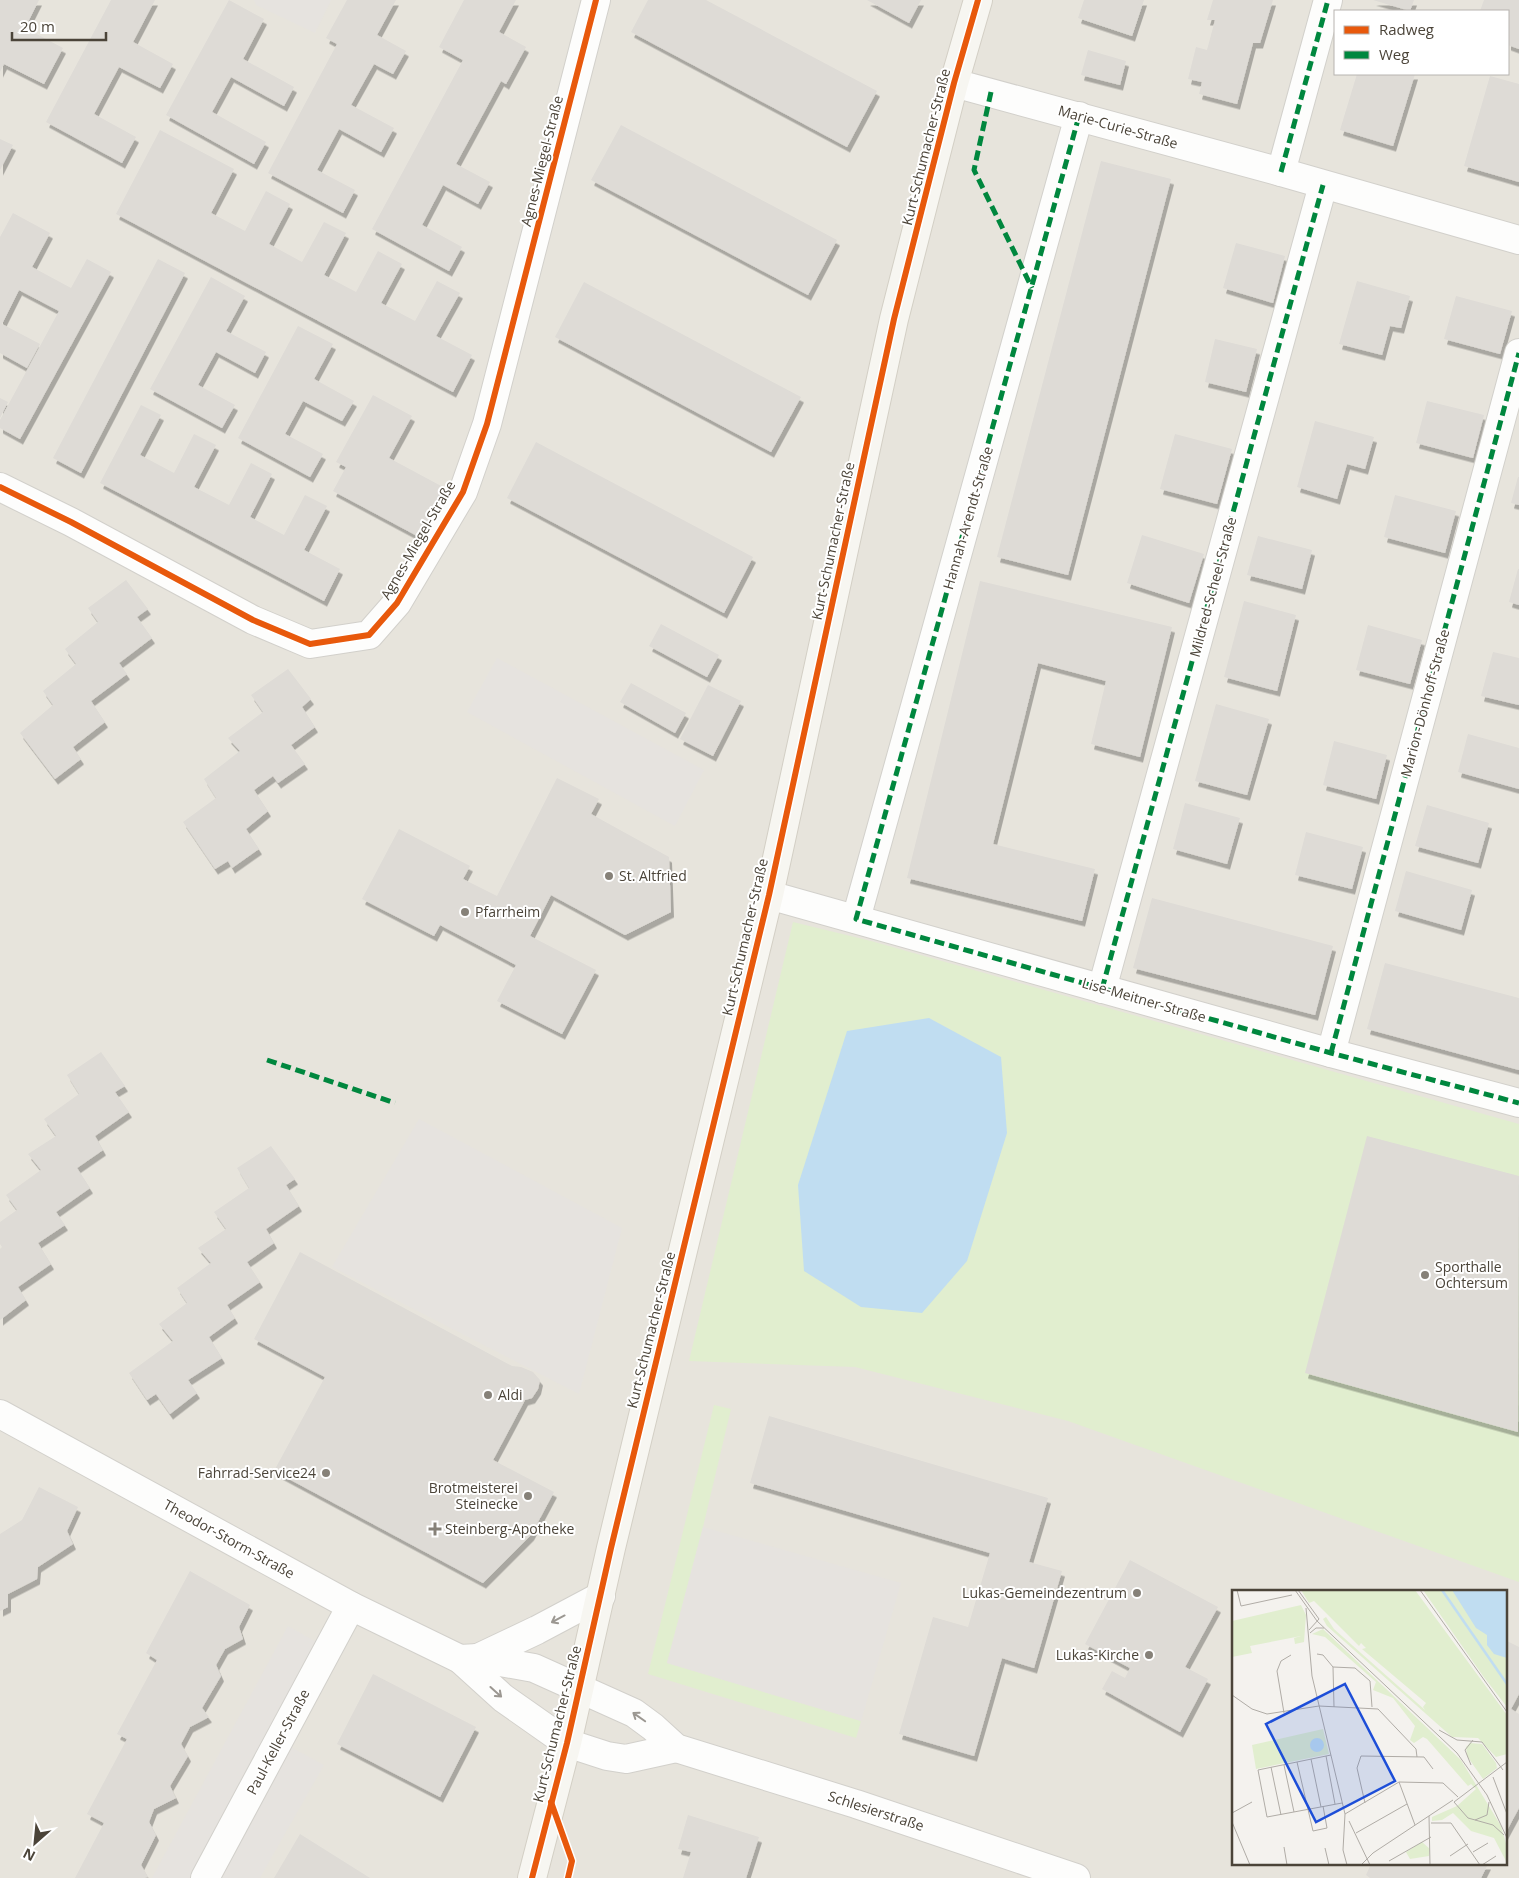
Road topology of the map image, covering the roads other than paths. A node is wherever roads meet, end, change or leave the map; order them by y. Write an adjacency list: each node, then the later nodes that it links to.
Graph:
1 (596, 0): 10 (street, Agnes-Miegel-Straße)
2 (978, 0): 4 (main road, Kurt-Schumacher-Straße)
3 (1328, 0): 6 (street)
4 (954, 83): 5 (street, Marie-Curie-Straße); 11 (main road, Kurt-Schumacher-Straße)
5 (1079, 116): 6 (street, Marie-Curie-Straße); 12 (street, Hannah-Arendt-Straße)
6 (1281, 172): 7 (street, Marie-Curie-Straße)
7 (1323, 185): 8 (street, Marie-Curie-Straße); 13 (street, Mildred-Scheel-Straße)
8 (1519, 240)
9 (1519, 353): 14 (street, Marion-Dönhoff-Straße)
10 (0, 487)
11 (769, 895): 12 (street, Lise-Meitner-Straße); 17 (main road, Kurt-Schumacher-Straße)
12 (856, 919): 13 (street, Lise-Meitner-Straße)
13 (1102, 988): 14 (street, Lise-Meitner-Straße)
14 (1331, 1053): 15 (street, Lise-Meitner-Straße)
15 (1519, 1103)
16 (0, 1414): 18 (street, Theodor-Storm-Straße)
17 (600, 1596): 19 (street, one-way to 19); 20 (main road, Kurt-Schumacher-Straße)
18 (351, 1606): 19 (street, Theodor-Storm-Straße); 23 (street, Paul-Keller-Straße)
19 (469, 1659): 20 (street, Theodor-Storm-Straße); 21 (street, Theodor-Storm-Straße, one-way to 21)
20 (579, 1688): 21 (main road, Kurt-Schumacher-Straße); 22 (street, Schlesierstraße, one-way to 20)
21 (567, 1743): 22 (street, Schlesierstraße); 24 (main road, Kurt-Schumacher-Straße)
22 (676, 1748): 25 (street, Schlesierstraße)
23 (205, 1878)
24 (532, 1878)
25 (1076, 1878)

